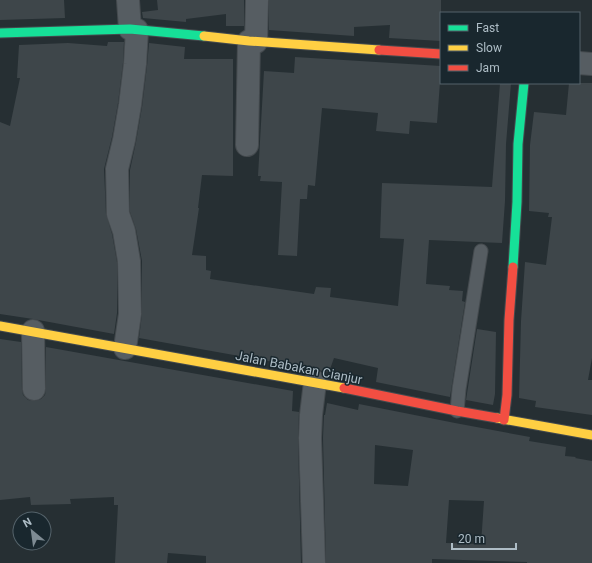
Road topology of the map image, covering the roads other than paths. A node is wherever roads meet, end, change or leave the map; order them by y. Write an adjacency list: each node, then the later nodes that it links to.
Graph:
1 (128, 0): 3 (street)
2 (257, 0): 5 (street)
3 (134, 29): 4 (street); 5 (street); 14 (street)
4 (0, 33)
5 (252, 42): 6 (street); 10 (street)
6 (440, 54)
7 (580, 63): 8 (street)
8 (592, 64)
9 (524, 84): 18 (street)
10 (247, 145)
11 (481, 251): 17 (lane)
12 (0, 326): 13 (street, Jalan Babakan Cianjur)
13 (33, 331): 14 (street, Jalan Babakan Cianjur); 16 (street)
14 (125, 348): 15 (street, Jalan Babakan Cianjur)
15 (315, 382): 17 (street, Jalan Babakan Cianjur); 20 (street)
16 (34, 389)
17 (457, 411): 18 (street, Jalan Babakan Cianjur)
18 (504, 420): 19 (street, Jalan Babakan Cianjur)
19 (592, 435)
20 (314, 563)

